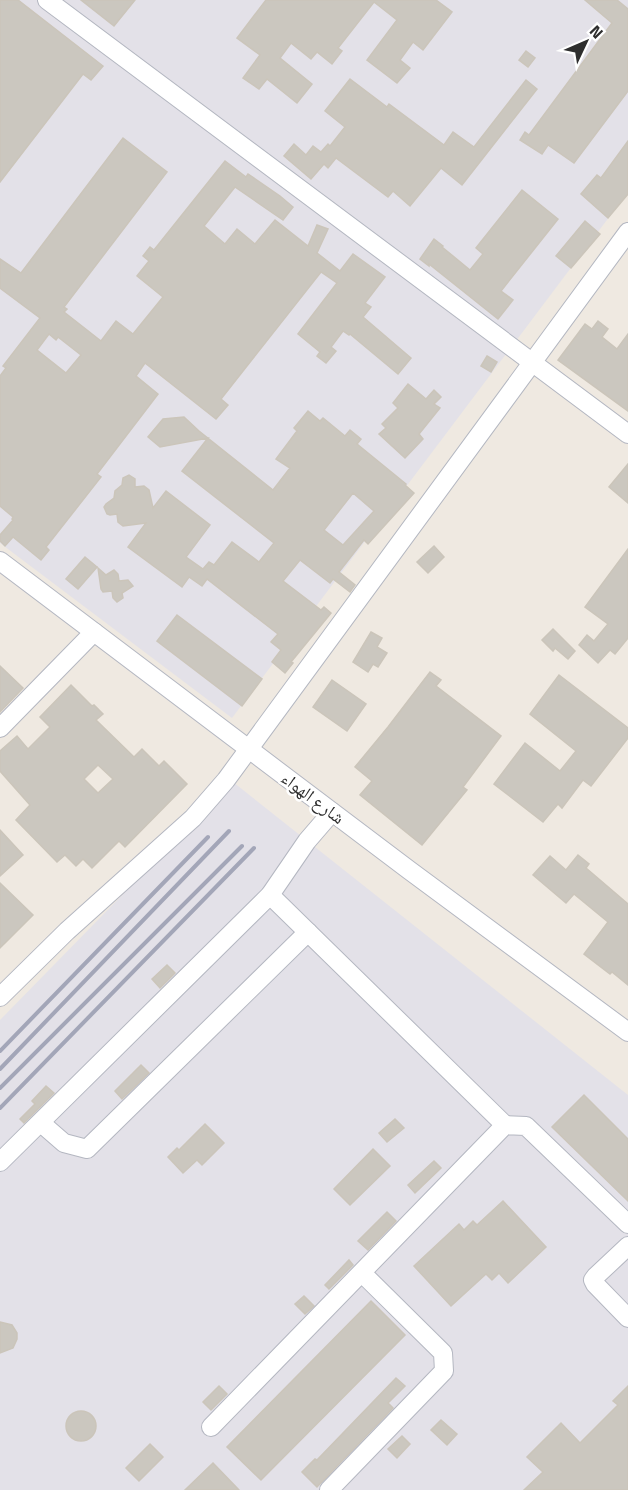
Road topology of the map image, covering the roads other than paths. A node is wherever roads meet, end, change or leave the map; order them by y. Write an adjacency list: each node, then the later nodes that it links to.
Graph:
1 (47, 0): 3 (street)
2 (628, 232): 3 (street)
3 (532, 362): 4 (street); 8 (street)
4 (628, 434)
5 (0, 561): 6 (street, شارع الهواء)
6 (94, 632): 7 (street); 8 (street, شارع الهواء)
7 (0, 728)
8 (252, 745): 9 (street, شارع الهواء); 12 (street)
9 (332, 812): 10 (street); 13 (street, شارع الهواء)
10 (270, 895): 11 (street); 14 (street)
11 (308, 932): 14 (street); 15 (street)
12 (0, 997)
13 (628, 1032)
14 (41, 1123): 16 (street)
15 (505, 1125): 17 (street); 19 (street)
16 (0, 1162)
17 (628, 1224)
18 (628, 1246): 20 (street)
19 (362, 1273): 21 (street); 22 (street)
20 (628, 1317)
21 (211, 1427)
22 (329, 1490)

